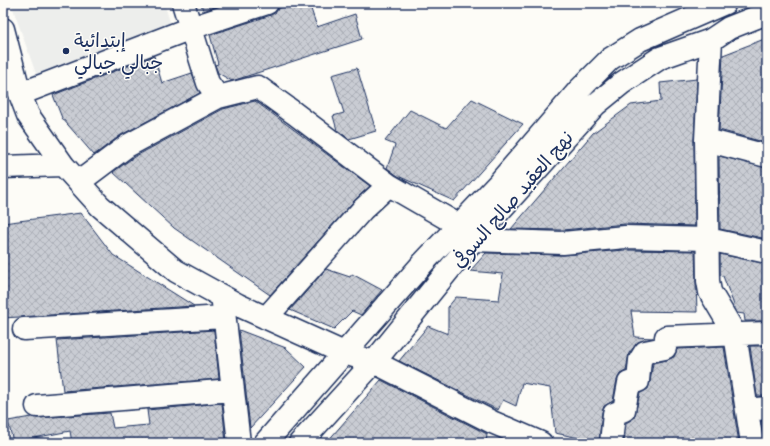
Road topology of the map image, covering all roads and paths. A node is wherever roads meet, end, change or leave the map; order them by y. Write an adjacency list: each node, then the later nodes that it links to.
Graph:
1 (183, 3): 5 (street)
2 (267, 3): 5 (street)
3 (724, 3): 16 (street, نهج العقيد صالح السوفي)
4 (767, 12): 7 (street, نهج العقيد صالح السوفي)
5 (191, 28): 8 (street); 9 (street)
6 (3, 29): 8 (street)
7 (711, 40): 10 (street); 16 (street, نهج العقيد صالح السوفي)
8 (20, 94): 12 (street)
9 (218, 97): 14 (street); 15 (street)
10 (706, 140): 11 (street); 17 (street)
11 (767, 156)
12 (63, 164): 13 (street); 14 (street)
13 (3, 167)
14 (79, 182): 19 (street)
15 (389, 185): 16 (street); 20 (street)
16 (467, 233): 17 (street); 24 (street, نهج العقيد صالح السوفي); 25 (street, نهج العقيد صالح السوفي)
17 (708, 239): 18 (street); 23 (street)
18 (767, 252)
19 (223, 306): 20 (street); 21 (street); 26 (street)
20 (266, 318): 24 (street)
21 (24, 329)
22 (767, 333): 23 (street)
23 (735, 334): 28 (street); 33 (street)
24 (344, 353): 25 (street); 30 (street, نهج العقيد صالح السوفي)
25 (374, 362): 31 (street, نهج العقيد صالح السوفي); 32 (street)
26 (232, 390): 27 (street); 29 (street)
27 (37, 406)
28 (757, 409): 34 (street)
29 (239, 443)
30 (265, 443)
31 (300, 443)
32 (541, 443)
33 (611, 443)
34 (752, 443)

